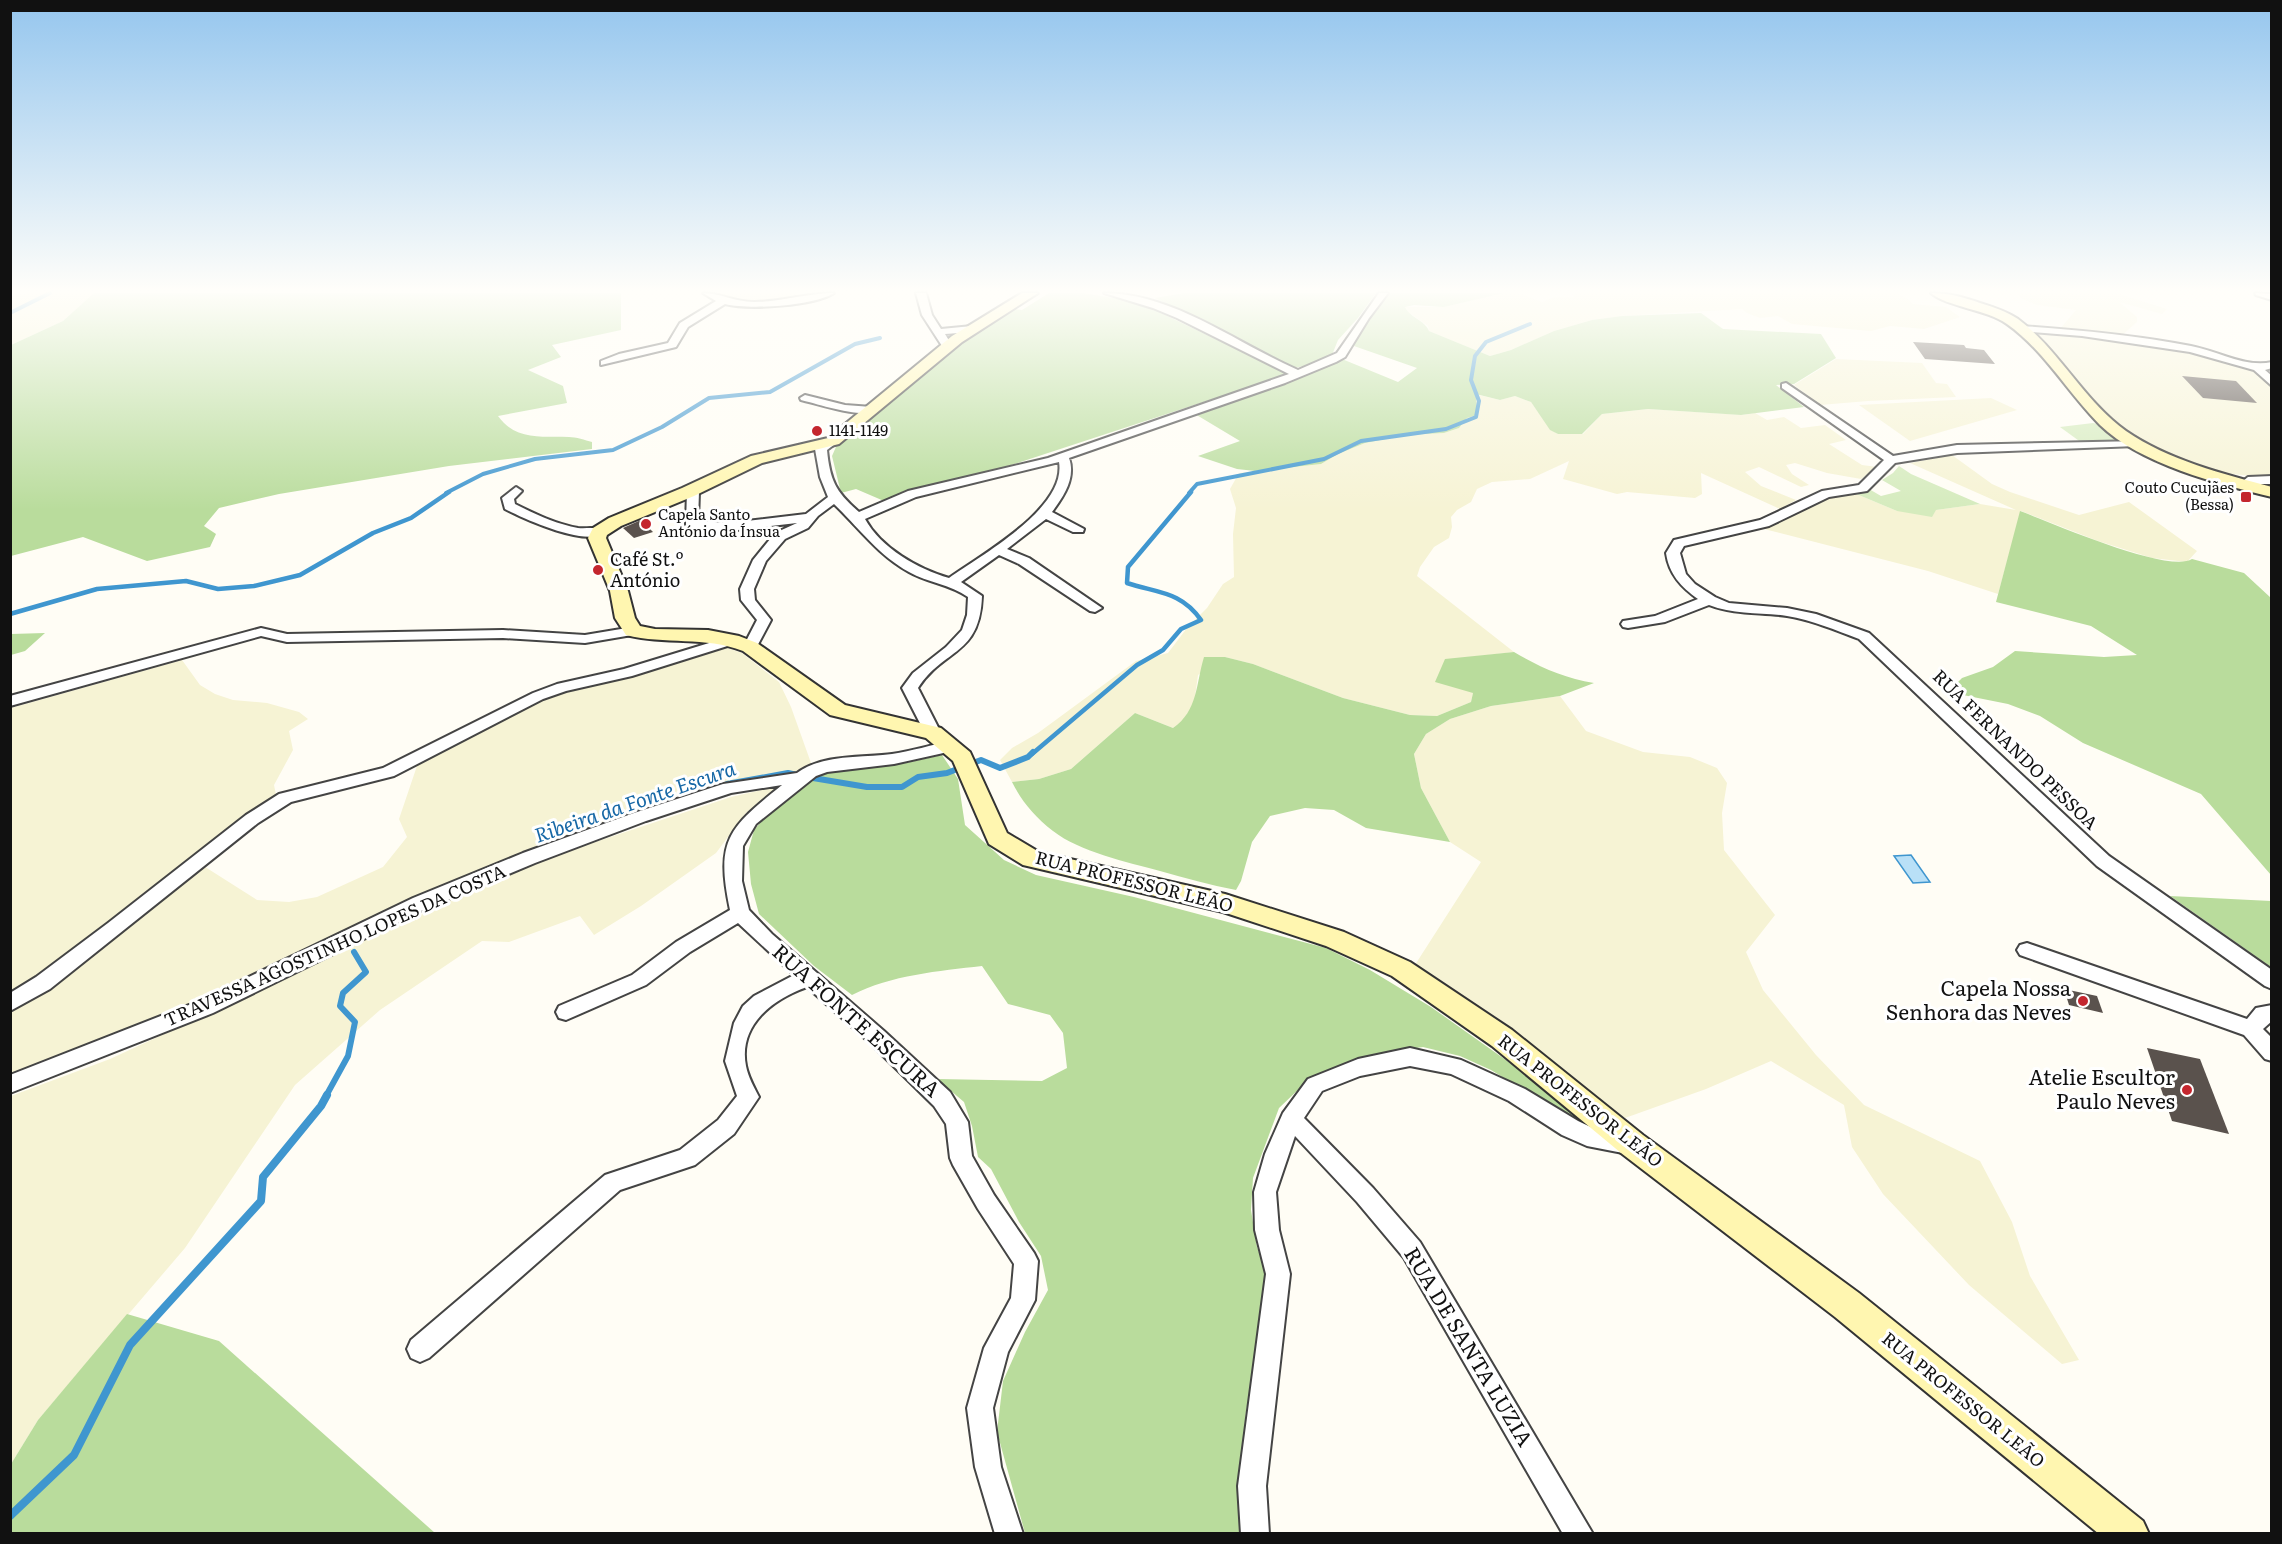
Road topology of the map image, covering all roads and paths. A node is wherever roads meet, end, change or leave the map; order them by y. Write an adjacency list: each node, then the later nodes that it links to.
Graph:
1 (917, 365): 12 (street)
2 (1277, 365): 8 (street)
3 (1318, 365): 8 (street)
4 (2054, 365): 14 (street)
5 (2248, 365): 7 (street)
6 (2271, 365): 7 (street)
7 (2258, 368): 9 (street)
8 (1298, 374): 15 (street)
9 (2271, 383)
10 (1786, 386): 16 (street)
11 (805, 398): 12 (street)
12 (872, 410): 13 (street)
13 (832, 441): 18 (street); 22 (street)
14 (2137, 443): 16 (street); 19 (street)
15 (1063, 457): 24 (street); 26 (street)
16 (1891, 460): 31 (street, RUA FERNANDO PESSOA)
17 (2271, 480): 19 (street)
18 (703, 484): 25 (street); 28 (street)
19 (2244, 485): 21 (street); 23 (street)
20 (516, 491): 28 (street)
21 (2271, 492)
22 (835, 498): 25 (street); 26 (street)
23 (2271, 507)
24 (1045, 513): 27 (street); 29 (street)
25 (809, 518): 36 (street)
26 (857, 518): 30 (street)
27 (1078, 529)
28 (599, 532): 34 (street)
29 (998, 549): 30 (street); 32 (street)
30 (953, 582): 38 (street)
31 (1710, 600): 33 (street); 44 (street, RUA FERNANDO PESSOA)
32 (1095, 608)
33 (1628, 624)
34 (633, 631): 35 (street); 37 (street)
35 (732, 640): 36 (street); 45 (street)
36 (750, 647): 38 (street)
37 (10, 701)
38 (933, 733): 39 (street)
39 (957, 751): 40 (street, RUA FONTE ESCURA); 52 (street, RUA PROFESSOR LEÃO)
40 (805, 776): 41 (street, RUA FONTE ESCURA); 50 (street, TRAVESSA AGOSTINHO LOPES DA COSTA)
41 (740, 913): 43 (street, RUA FONTE ESCURA); 46 (street)
42 (2027, 950): 48 (street)
43 (811, 978): 53 (street); 54 (street, RUA FONTE ESCURA)
44 (2271, 981)
45 (10, 1003)
46 (566, 1012)
47 (2271, 1013): 48 (street)
48 (2251, 1029): 49 (street)
49 (2271, 1053)
50 (10, 1084)
51 (1291, 1120): 52 (street); 55 (street); 56 (street, RUA DE SANTA LUZIA)
52 (1632, 1144): 57 (street, RUA PROFESSOR LEÃO)
53 (420, 1349)
54 (1009, 1533)
55 (1255, 1533)
56 (1578, 1533)
57 (2130, 1533)

